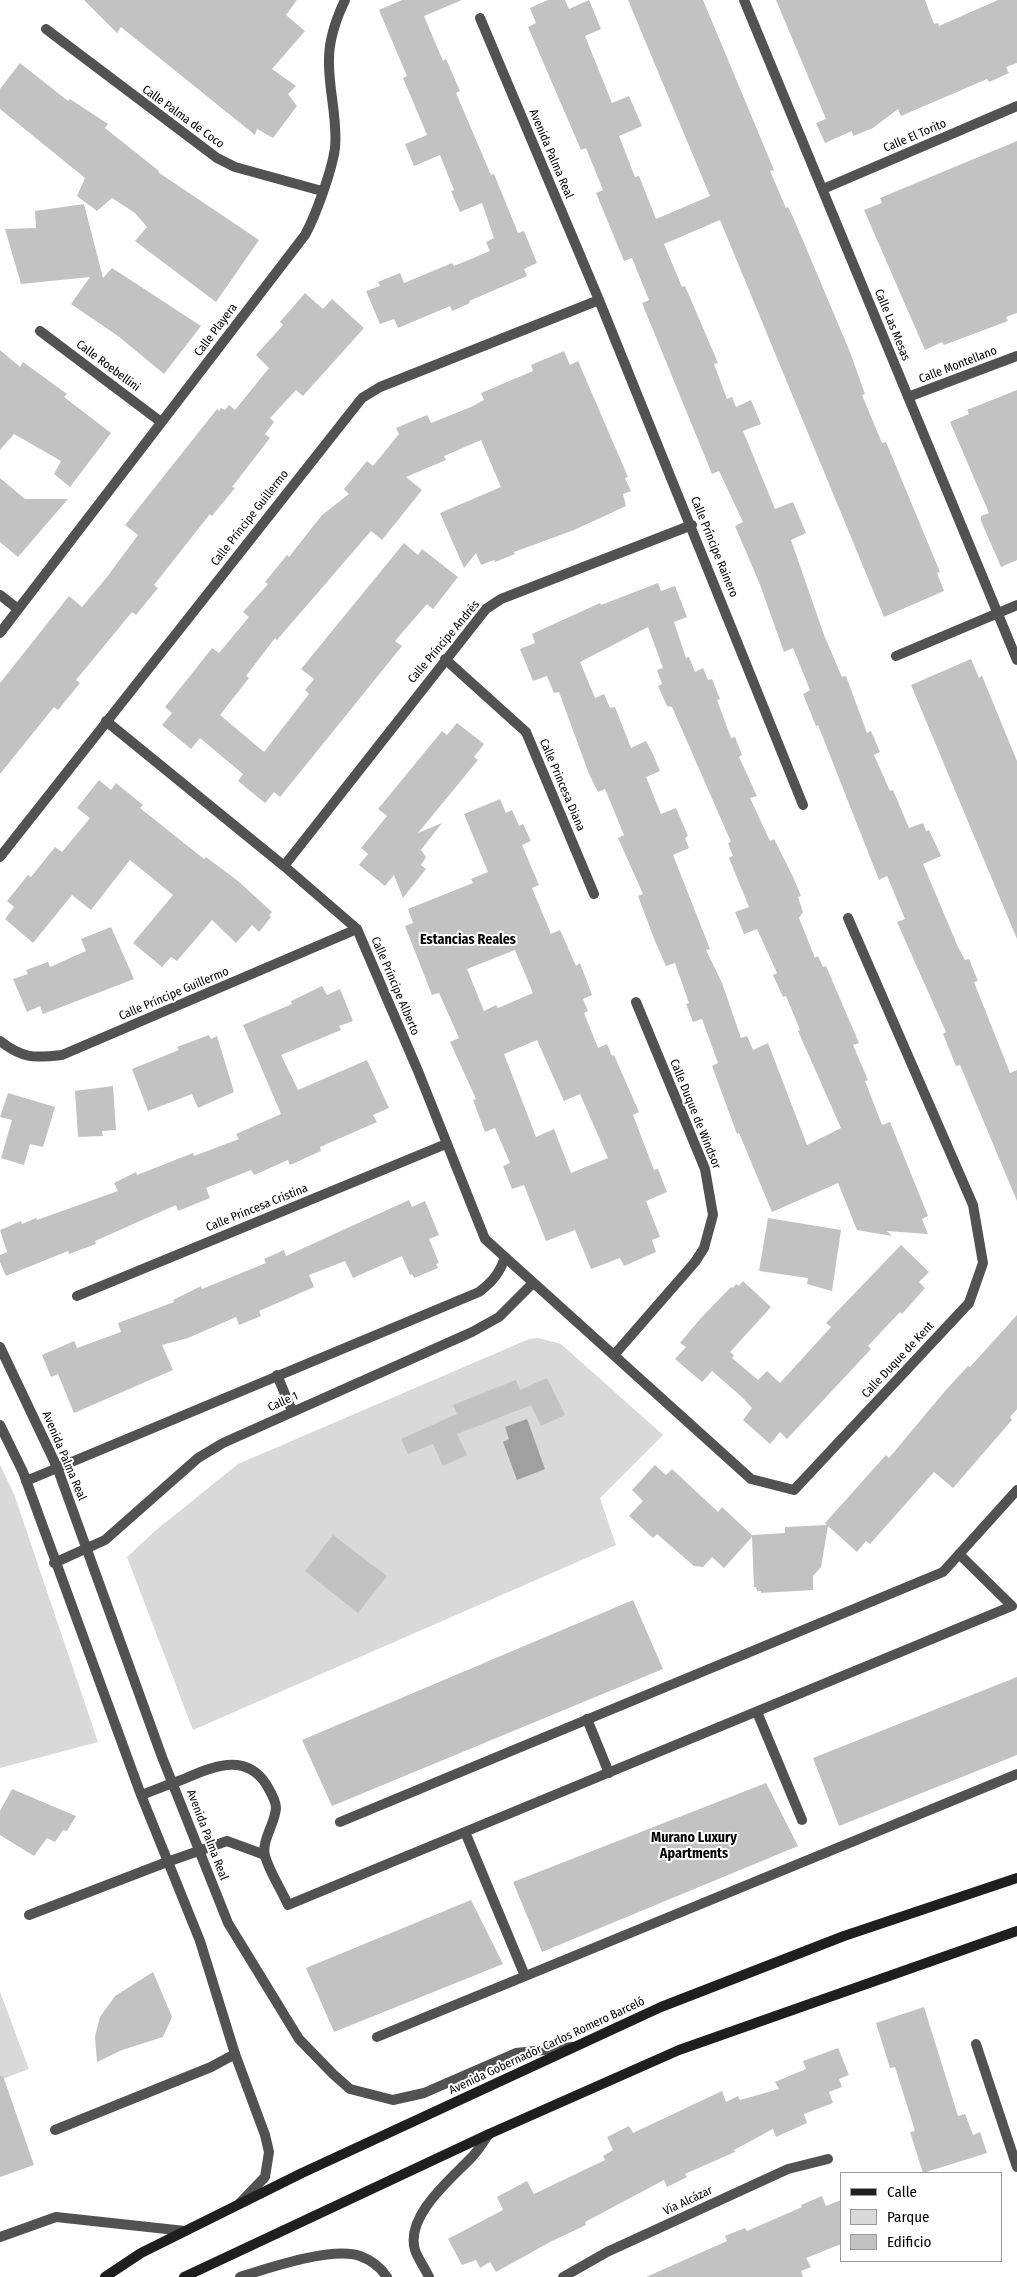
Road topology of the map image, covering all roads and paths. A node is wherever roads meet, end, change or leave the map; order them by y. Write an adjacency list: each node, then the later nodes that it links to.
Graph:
1 (345, 0): 7 (street, Calle Playera)
2 (744, 0): 6 (street, Calle Las Mesas)
3 (480, 18): 8 (street, Avenida Palma Real)
4 (46, 29): 7 (street, Calle Palma de Coco)
5 (1017, 106): 6 (street, Calle El Torito)
6 (823, 189): 11 (street, Calle Las Mesas)
7 (322, 191): 12 (street, Calle Playera)
8 (599, 300): 13 (street, Calle Príncipe Rainero); 22 (street, Calle Príncipe Guillermo)
9 (40, 331): 12 (street, Calle Roebellini)
10 (1017, 356): 11 (street, Calle Montellano)
11 (908, 397): 17 (street, Calle Las Mesas)
12 (161, 422): 16 (street, Calle Playera)
13 (692, 525): 20 (street, Calle Príncipe Andrés); 23 (street, Calle Príncipe Rainero)
14 (0, 595): 16 (street)
15 (1017, 605): 17 (street)
16 (18, 609): 18 (street, Calle Playera)
17 (998, 613): 19 (street); 21 (street, Calle Las Mesas)
18 (0, 633)
19 (896, 656)
20 (445, 659): 25 (street, Calle Príncipe Andrés); 26 (street, Calle Princesa Diana)
21 (1017, 660)
22 (106, 721): 24 (street, Calle Príncipe Guillermo); 25 (street, Calle Príncipe Alberto)
23 (803, 805)
24 (0, 857)
25 (284, 866): 28 (street, Calle Príncipe Alberto)
26 (594, 894)
27 (848, 918): 36 (street, Calle Duque de Kent)
28 (357, 929): 30 (street, Calle Príncipe Guillermo); 31 (street, Calle Príncipe Alberto)
29 (636, 1002): 36 (street, Calle Duque de Windsor)
30 (0, 1041)
31 (446, 1144): 32 (street, Calle Príncipe Alberto); 34 (street, Calle Princesa Cristina)
32 (505, 1257): 33 (street, Calle Príncipe Alberto); 37 (street)
33 (533, 1283): 36 (street, Calle Duque de Kent); 38 (street, Calle 1)
34 (77, 1296)
35 (0, 1347): 40 (street, Avenida Palma Real)
36 (614, 1355)
37 (277, 1375): 38 (street); 40 (street)
38 (292, 1411): 43 (street, Calle 1)
39 (0, 1425): 41 (street)
40 (57, 1467): 41 (street); 43 (street, Avenida Palma Real)
41 (26, 1481): 45 (street)
42 (1017, 1490): 44 (street)
43 (88, 1548): 45 (street, Calle 1); 50 (street, Avenida Palma Real)
44 (959, 1554): 46 (street); 47 (street)
45 (54, 1562): 51 (street)
46 (757, 1712): 48 (street); 52 (street)
47 (587, 1720): 48 (street); 53 (street)
48 (609, 1773): 54 (street)
49 (1017, 1774): 61 (street)
50 (173, 1783): 51 (street); 55 (street, Avenida Palma Real); 56 (street)
51 (141, 1796): 57 (street)
52 (802, 1820)
53 (340, 1822)
54 (465, 1832): 56 (street); 61 (street)
55 (200, 1850): 56 (street); 57 (street); 64 (street, Avenida Palma Real)
56 (265, 1855)
57 (167, 1862): 59 (street); 65 (street)
58 (1017, 1878): 64 (main road, Avenida Gobernador Carlos Romero Barceló)
59 (29, 1915)
60 (1017, 1931): 67 (main road)
61 (525, 1976): 62 (street)
62 (377, 2037)
63 (976, 2044): 69 (street)
64 (573, 2047): 70 (main road, Avenida Gobernador Carlos Romero Barceló)
65 (235, 2054): 66 (street); 70 (street)
66 (55, 2130)
67 (489, 2134): 74 (main road); 77 (street)
68 (828, 2159): 78 (street, Vía Alcázar)
69 (1017, 2167)
70 (234, 2208): 71 (main road, Avenida Gobernador Carlos Romero Barceló)
71 (185, 2231): 72 (street); 73 (main road, Avenida Gobernador Carlos Romero Barceló)
72 (0, 2237)
73 (105, 2277)
74 (184, 2277)
75 (240, 2277): 76 (street)
76 (387, 2277)
77 (429, 2277)
78 (563, 2277)

